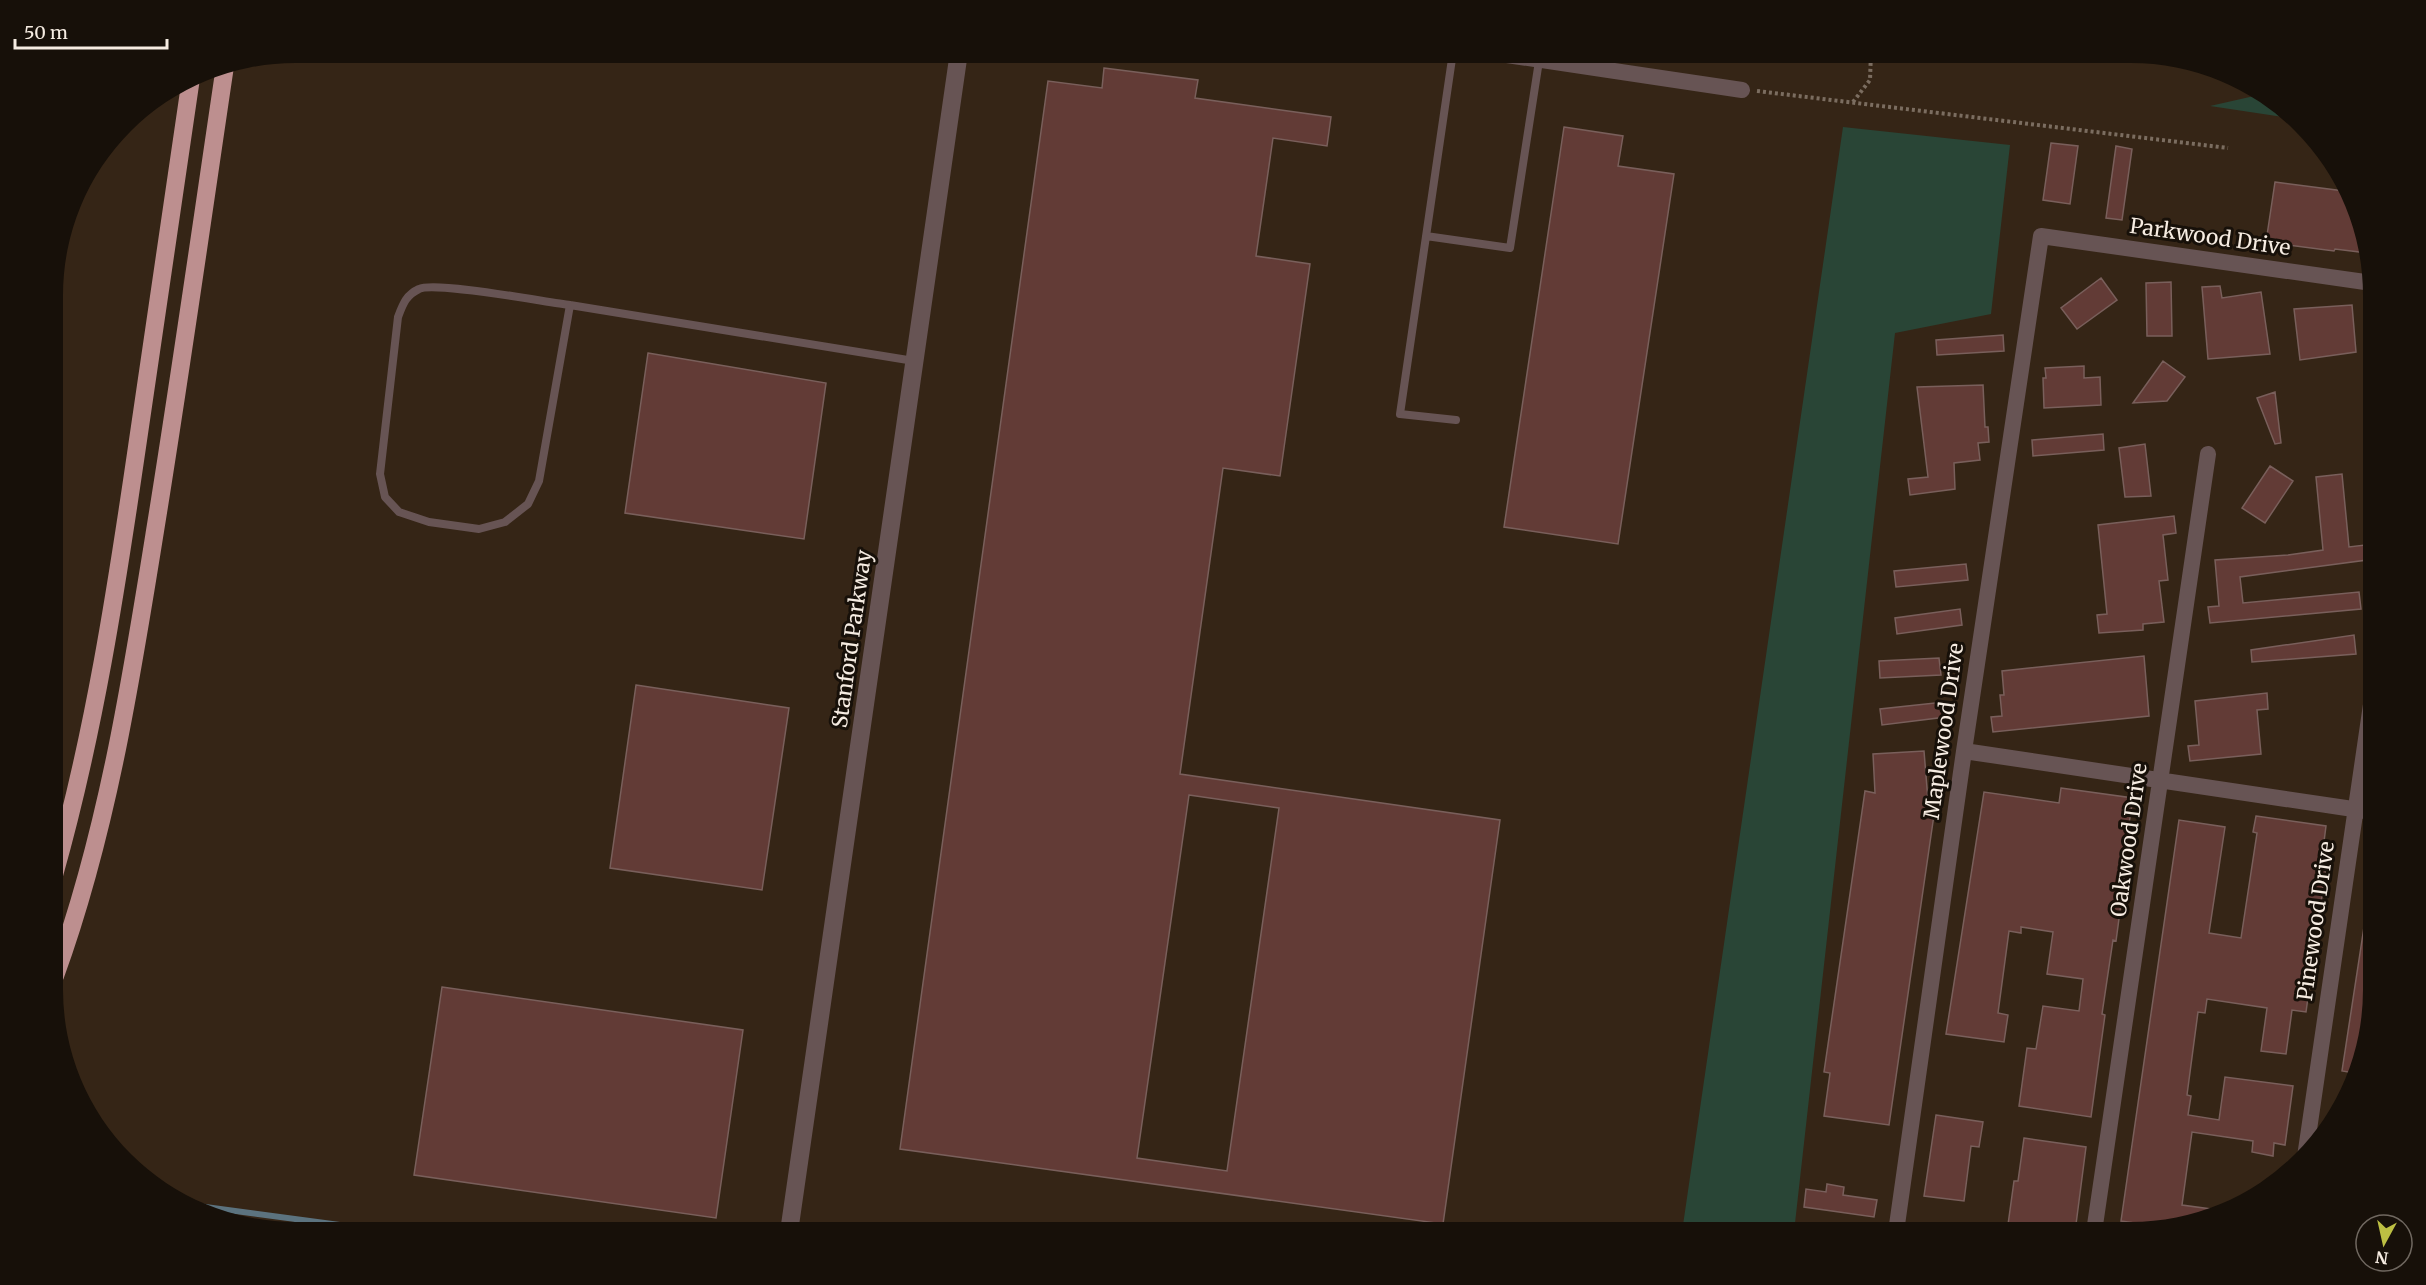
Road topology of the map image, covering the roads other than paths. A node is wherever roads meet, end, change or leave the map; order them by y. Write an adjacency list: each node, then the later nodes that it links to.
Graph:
1 (957, 63): 12 (street, Stanford Parkway)
2 (1451, 63): 8 (lane)
3 (1539, 63): 8 (lane)
4 (1553, 63): 7 (street)
5 (224, 74): 21 (highway)
6 (189, 88): 20 (highway)
7 (1742, 90)
8 (1426, 236): 13 (lane)
9 (2041, 236): 10 (street, Parkwood Drive); 15 (street, Maplewood Drive)
10 (2363, 283)
11 (570, 305): 11 (lane); 12 (lane)
12 (914, 361): 23 (street, Stanford Parkway)
13 (1456, 420)
14 (2208, 454): 17 (street, Oakwood Drive)
15 (1964, 751): 17 (street); 24 (street, Maplewood Drive)
16 (2363, 757): 18 (street, Pinewood Drive)
17 (2160, 780): 18 (street); 25 (street, Oakwood Drive)
18 (2355, 809): 19 (street); 22 (street, Pinewood Drive)
19 (2363, 810)
20 (63, 840)
21 (63, 949)
22 (2307, 1140)
23 (790, 1222)
24 (1897, 1222)
25 (2095, 1222)

